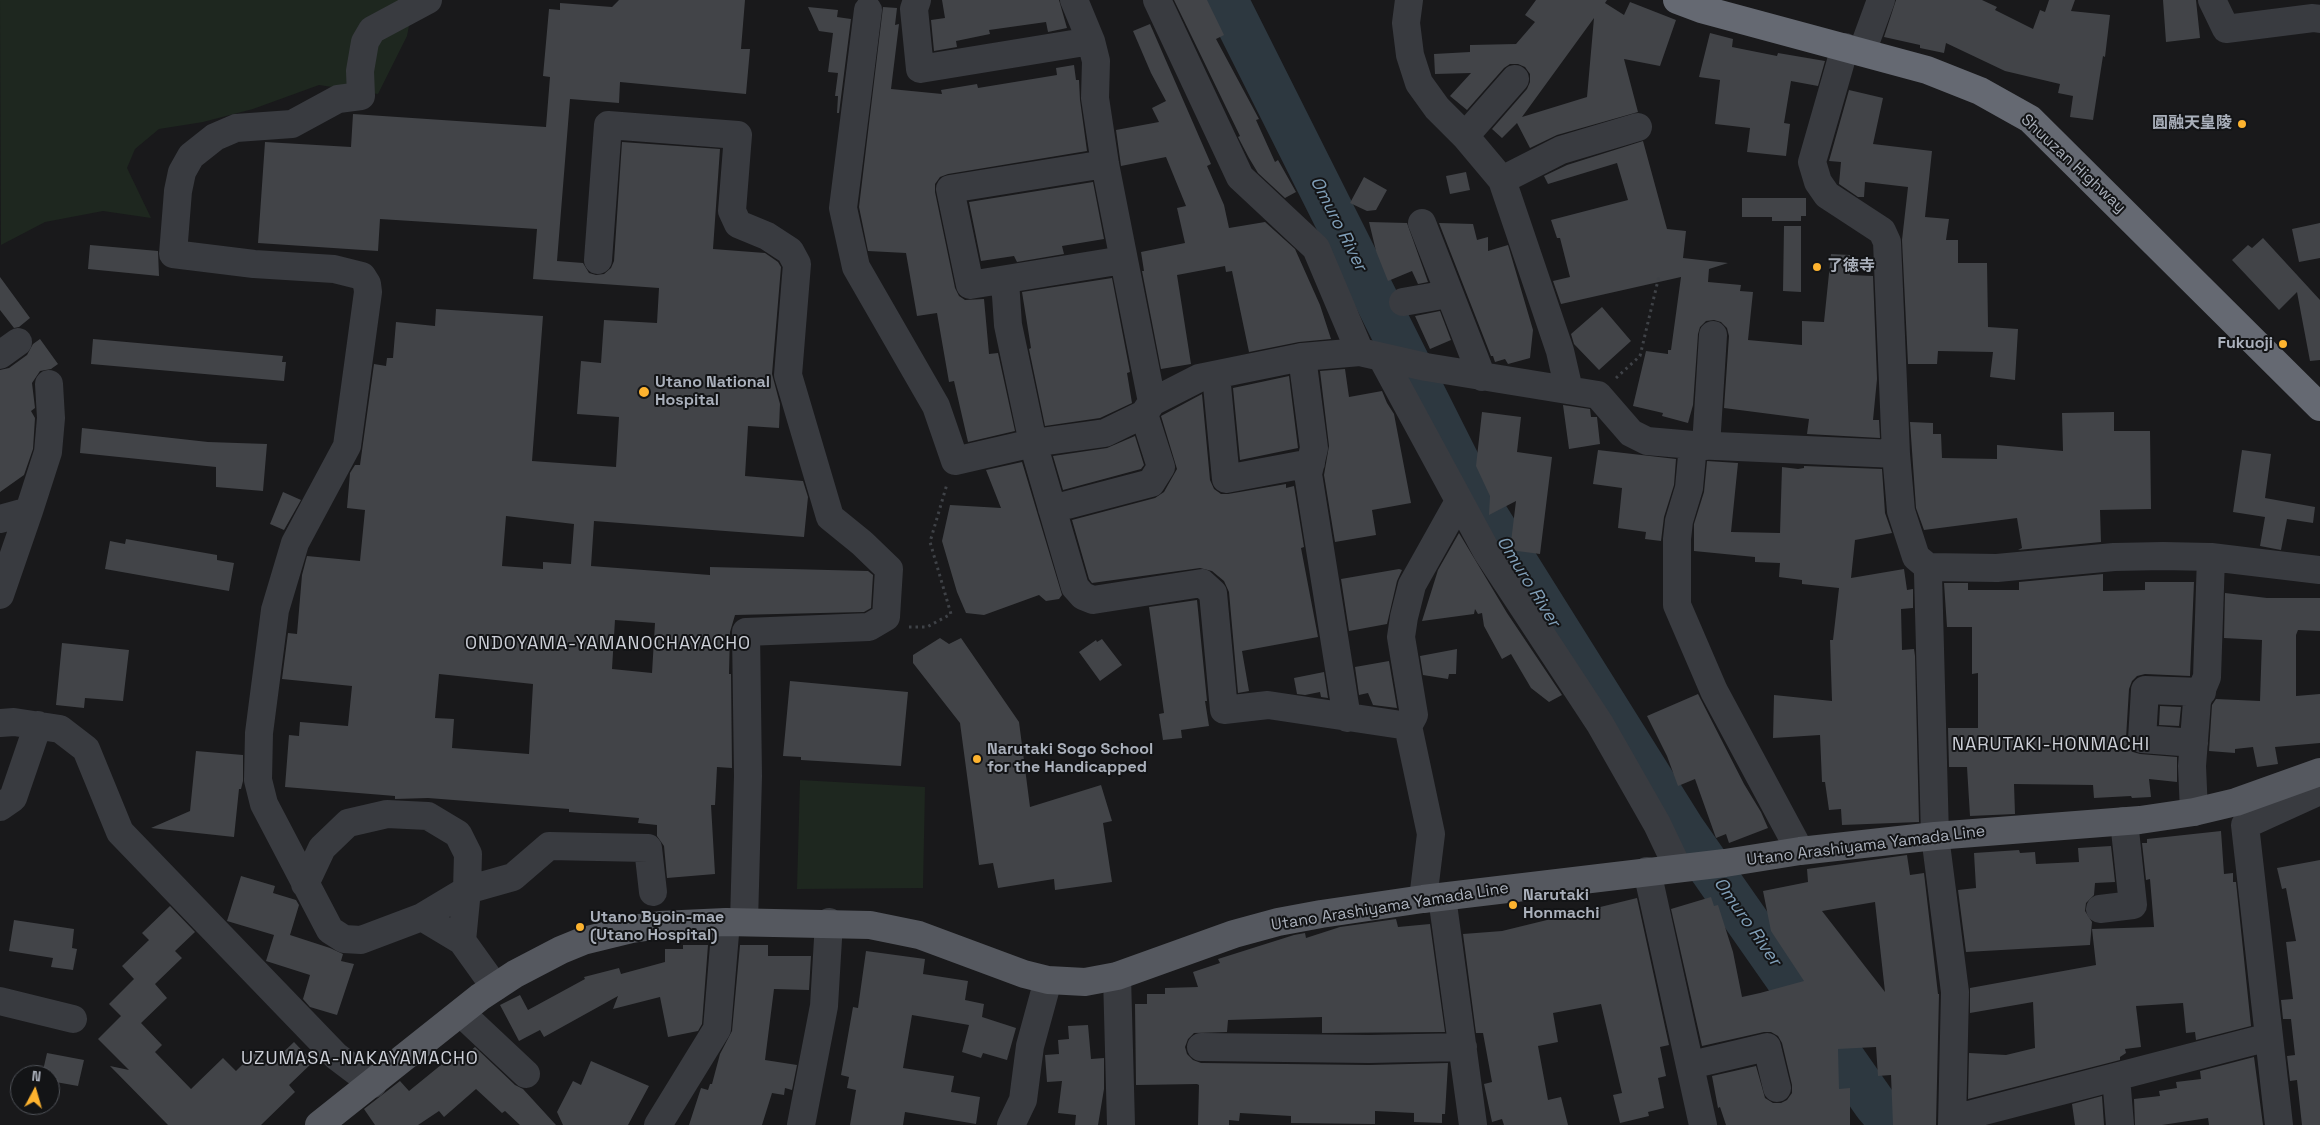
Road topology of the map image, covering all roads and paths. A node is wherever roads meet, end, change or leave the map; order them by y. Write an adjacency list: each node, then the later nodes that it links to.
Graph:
1 (428, 0): 64 (street)
2 (917, 0): 11 (street)
3 (1074, 0): 11 (street)
4 (1157, 0): 27 (street)
5 (1409, 0): 15 (street)
6 (1677, 0): 12 (highway, Shuuzan Highway)
7 (1882, 0): 12 (street)
8 (2212, 0): 10 (street)
9 (868, 10): 35 (street)
10 (2320, 20)
11 (1091, 41): 16 (street)
12 (1853, 49): 33 (highway, Shuuzan Highway); 37 (street)
13 (1515, 79): 15 (street)
14 (1638, 127): 17 (street)
15 (1465, 136): 17 (street)
16 (1105, 164): 20 (street); 22 (street)
17 (1502, 180): 31 (street)
18 (1422, 223): 23 (street)
19 (598, 260): 48 (street)
20 (1123, 260): 22 (street); 34 (street)
21 (1659, 276): 32 (path)
22 (1005, 281): 35 (street)
23 (1448, 294): 24 (street); 29 (street)
24 (1403, 302)
25 (1713, 335): 36 (street)
26 (1302, 357): 27 (street); 28 (street); 38 (street)
27 (1377, 357): 29 (street); 39 (street)
28 (1216, 375): 34 (street); 38 (street)
29 (1482, 377): 31 (street)
30 (49, 384): 42 (street)
31 (1569, 390): 32 (street)
32 (1598, 395): 36 (street)
33 (2320, 407)
34 (1148, 408): 35 (street); 41 (street)
35 (1033, 443): 41 (street)
36 (1699, 446): 37 (street); 61 (street)
37 (1896, 454): 45 (street)
38 (1310, 463): 50 (street)
39 (1459, 501): 53 (street); 62 (street)
40 (940, 506): 48 (path)
41 (1052, 509): 50 (street)
42 (29, 511): 43 (street); 47 (street)
43 (0, 519)
44 (2211, 557): 45 (street); 46 (street); 49 (street)
45 (1928, 567): 60 (street)
46 (2320, 570)
47 (0, 595)
48 (886, 617): 70 (street)
49 (2202, 692): 54 (street); 54 (street)
50 (1346, 718): 53 (street)
51 (0, 723): 52 (street)
52 (38, 725): 57 (street); 85 (street)
53 (1408, 726): 67 (street)
54 (2194, 743): 58 (street)
55 (2320, 772): 58 (main road, Utano Arashiyama Yamada Line)
56 (2320, 792): 79 (street)
57 (0, 807)
58 (2194, 812): 59 (main road, Utano Arashiyama Yamada Line)
59 (2124, 821): 60 (main road, Utano Arashiyama Yamada Line); 68 (street)
60 (1935, 836): 61 (main road, Utano Arashiyama Yamada Line); 87 (street)
61 (1800, 851): 62 (main road, Utano Arashiyama Yamada Line)
62 (1682, 867): 63 (main road, Utano Arashiyama Yamada Line)
63 (1647, 871): 67 (main road, Utano Arashiyama Yamada Line); 82 (street)
64 (305, 884): 65 (street); 69 (street)
65 (468, 890): 66 (street); 69 (street); 72 (street)
66 (653, 892)
67 (1433, 898): 73 (main road, Utano Arashiyama Yamada Line); 81 (street)
68 (2100, 909)
69 (422, 917): 72 (street)
70 (735, 922): 71 (main road, Utano Arashiyama Yamada Line); 75 (main road, Utano Arashiyama Yamada Line); 89 (street)
71 (829, 922): 74 (main road, Utano Arashiyama Yamada Line); 90 (street)
72 (462, 941): 75 (street)
73 (1117, 976): 74 (main road, Utano Arashiyama Yamada Line); 92 (street)
74 (1048, 980): 91 (street)
75 (495, 987): 77 (main road, Utano Arashiyama Yamada Line)
76 (0, 1002): 78 (street)
77 (461, 1013): 83 (street); 85 (main road, Utano Arashiyama Yamada Line)
78 (73, 1019)
79 (2269, 1037): 84 (street); 96 (street)
80 (1201, 1047): 81 (street)
81 (1463, 1047): 93 (street)
82 (1691, 1065): 86 (street); 94 (street)
83 (526, 1074)
84 (2116, 1077): 87 (street); 95 (street)
85 (373, 1084): 88 (main road, Utano Arashiyama Yamada Line)
86 (1777, 1088)
87 (1953, 1122)
88 (319, 1125)
89 (658, 1125)
90 (801, 1125)
91 (1012, 1125)
92 (1121, 1125)
93 (1473, 1125)
94 (1703, 1125)
95 (2120, 1125)
96 (2280, 1125)

